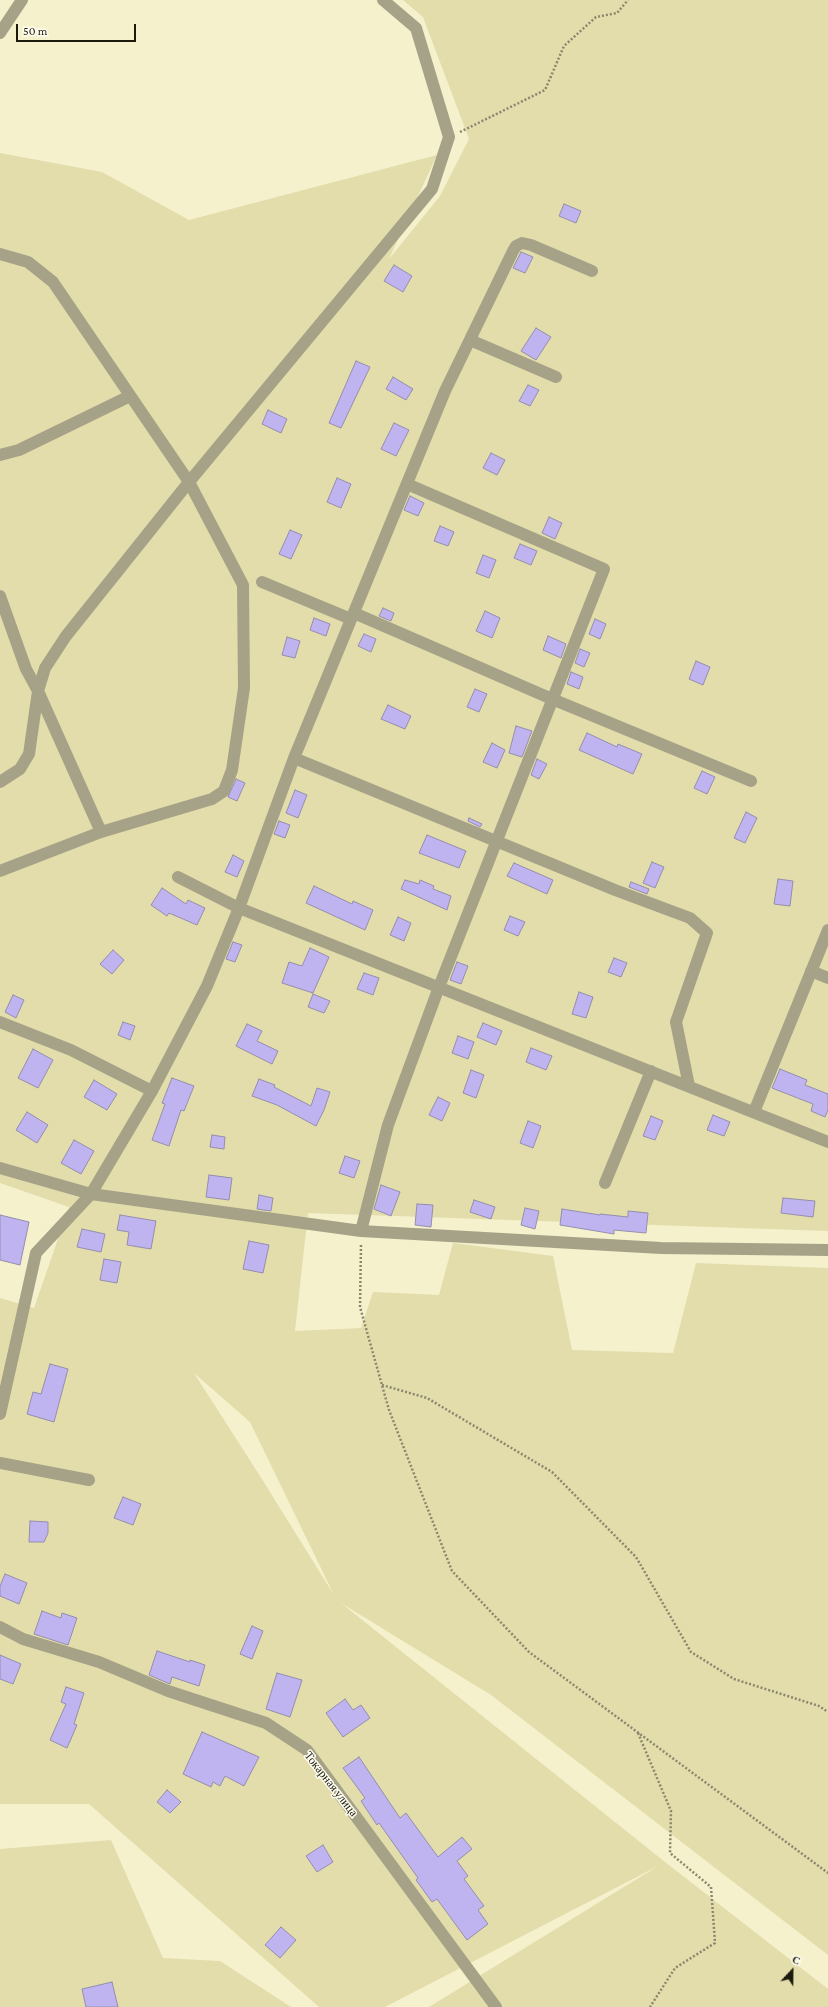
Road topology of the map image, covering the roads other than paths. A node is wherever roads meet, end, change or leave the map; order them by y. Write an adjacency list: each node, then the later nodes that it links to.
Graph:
1 (22, 0): 3 (street)
2 (383, 0): 10 (street)
3 (0, 33)
4 (0, 254): 8 (street)
5 (592, 271): 6 (street)
6 (470, 340): 7 (street); 11 (street)
7 (556, 377)
8 (130, 396): 9 (street); 10 (street)
9 (0, 455)
10 (190, 482): 15 (street); 20 (street)
11 (407, 484): 14 (street); 16 (street)
12 (262, 582): 14 (street)
13 (0, 596): 15 (street)
14 (353, 616): 16 (street); 17 (street)
15 (38, 691): 19 (street); 20 (street)
16 (552, 699): 18 (street); 21 (street)
17 (294, 758): 21 (street); 24 (street)
18 (751, 781)
19 (0, 782)
20 (101, 832): 22 (street)
21 (496, 842): 28 (street); 31 (street)
22 (0, 871)
23 (178, 877): 24 (street)
24 (239, 908): 28 (street); 32 (street)
25 (828, 930): 26 (street)
26 (811, 971): 27 (street); 33 (street)
27 (828, 978)
28 (439, 987): 30 (street); 38 (street)
29 (0, 1022): 32 (street)
30 (651, 1071): 31 (street); 36 (street)
31 (690, 1086): 33 (street)
32 (152, 1090): 37 (street)
33 (754, 1112): 34 (street)
34 (828, 1142)
35 (0, 1168): 37 (street)
36 (605, 1183)
37 (91, 1194): 38 (street); 40 (street)
38 (361, 1231): 39 (street)
39 (828, 1250)
40 (0, 1414)
41 (0, 1463): 42 (street)
42 (89, 1480)
43 (0, 1627): 44 (street, Токарная улица)
44 (496, 2007)

